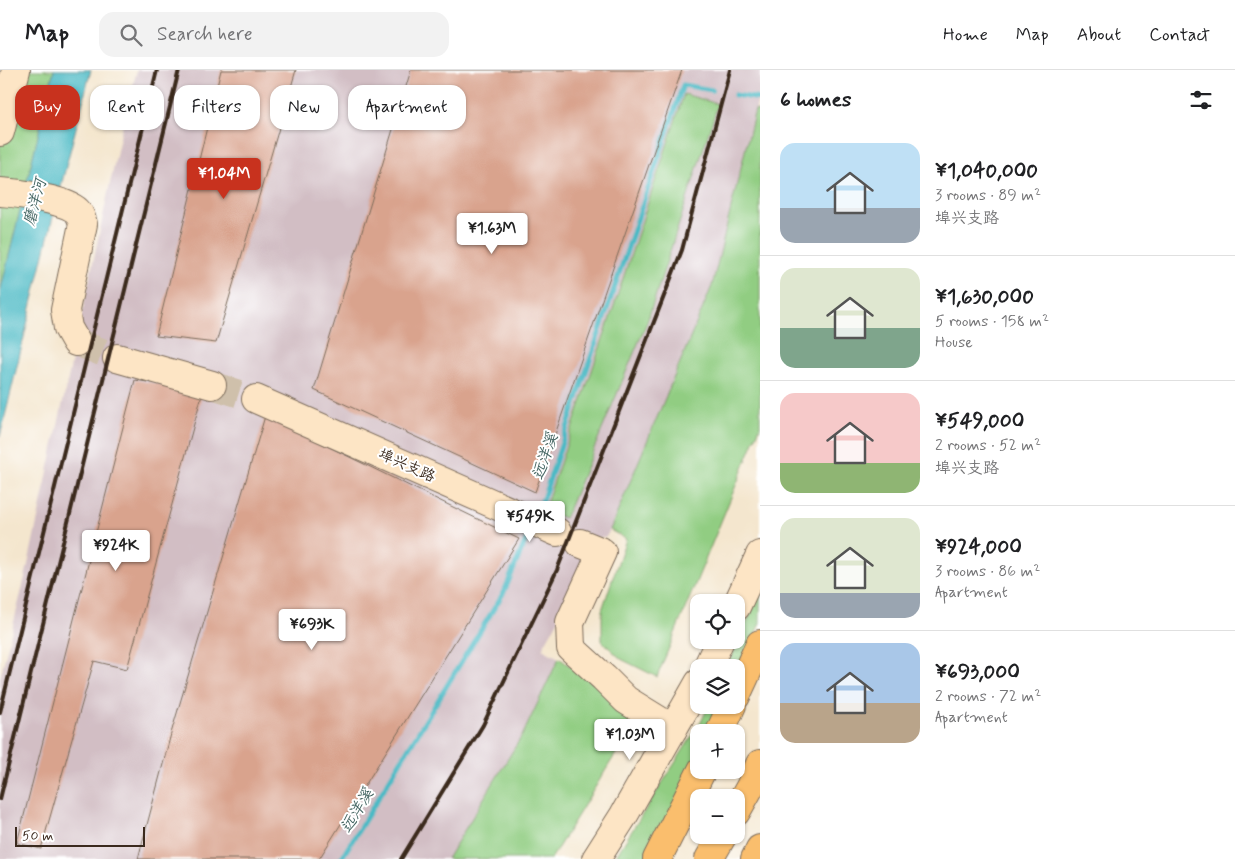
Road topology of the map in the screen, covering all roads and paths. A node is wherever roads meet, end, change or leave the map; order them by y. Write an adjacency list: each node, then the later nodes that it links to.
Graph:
1 (16, 70): 2 (street)
2 (0, 132)
3 (9, 192): 4 (street)
4 (76, 342)
5 (117, 358): 6 (street)
6 (212, 385)
7 (256, 399): 13 (street, 埠兴支路)
8 (760, 555): 9 (street)
9 (742, 594)
10 (760, 644): 11 (highway)
11 (745, 676)
12 (690, 699): 13 (street)
13 (673, 729): 19 (street)
14 (760, 764): 16 (highway)
15 (697, 779): 20 (highway)
16 (745, 796)
17 (718, 844): 21 (highway)
18 (760, 849): 22 (highway)
19 (596, 859)
20 (657, 859)
21 (709, 859)
22 (755, 859)

